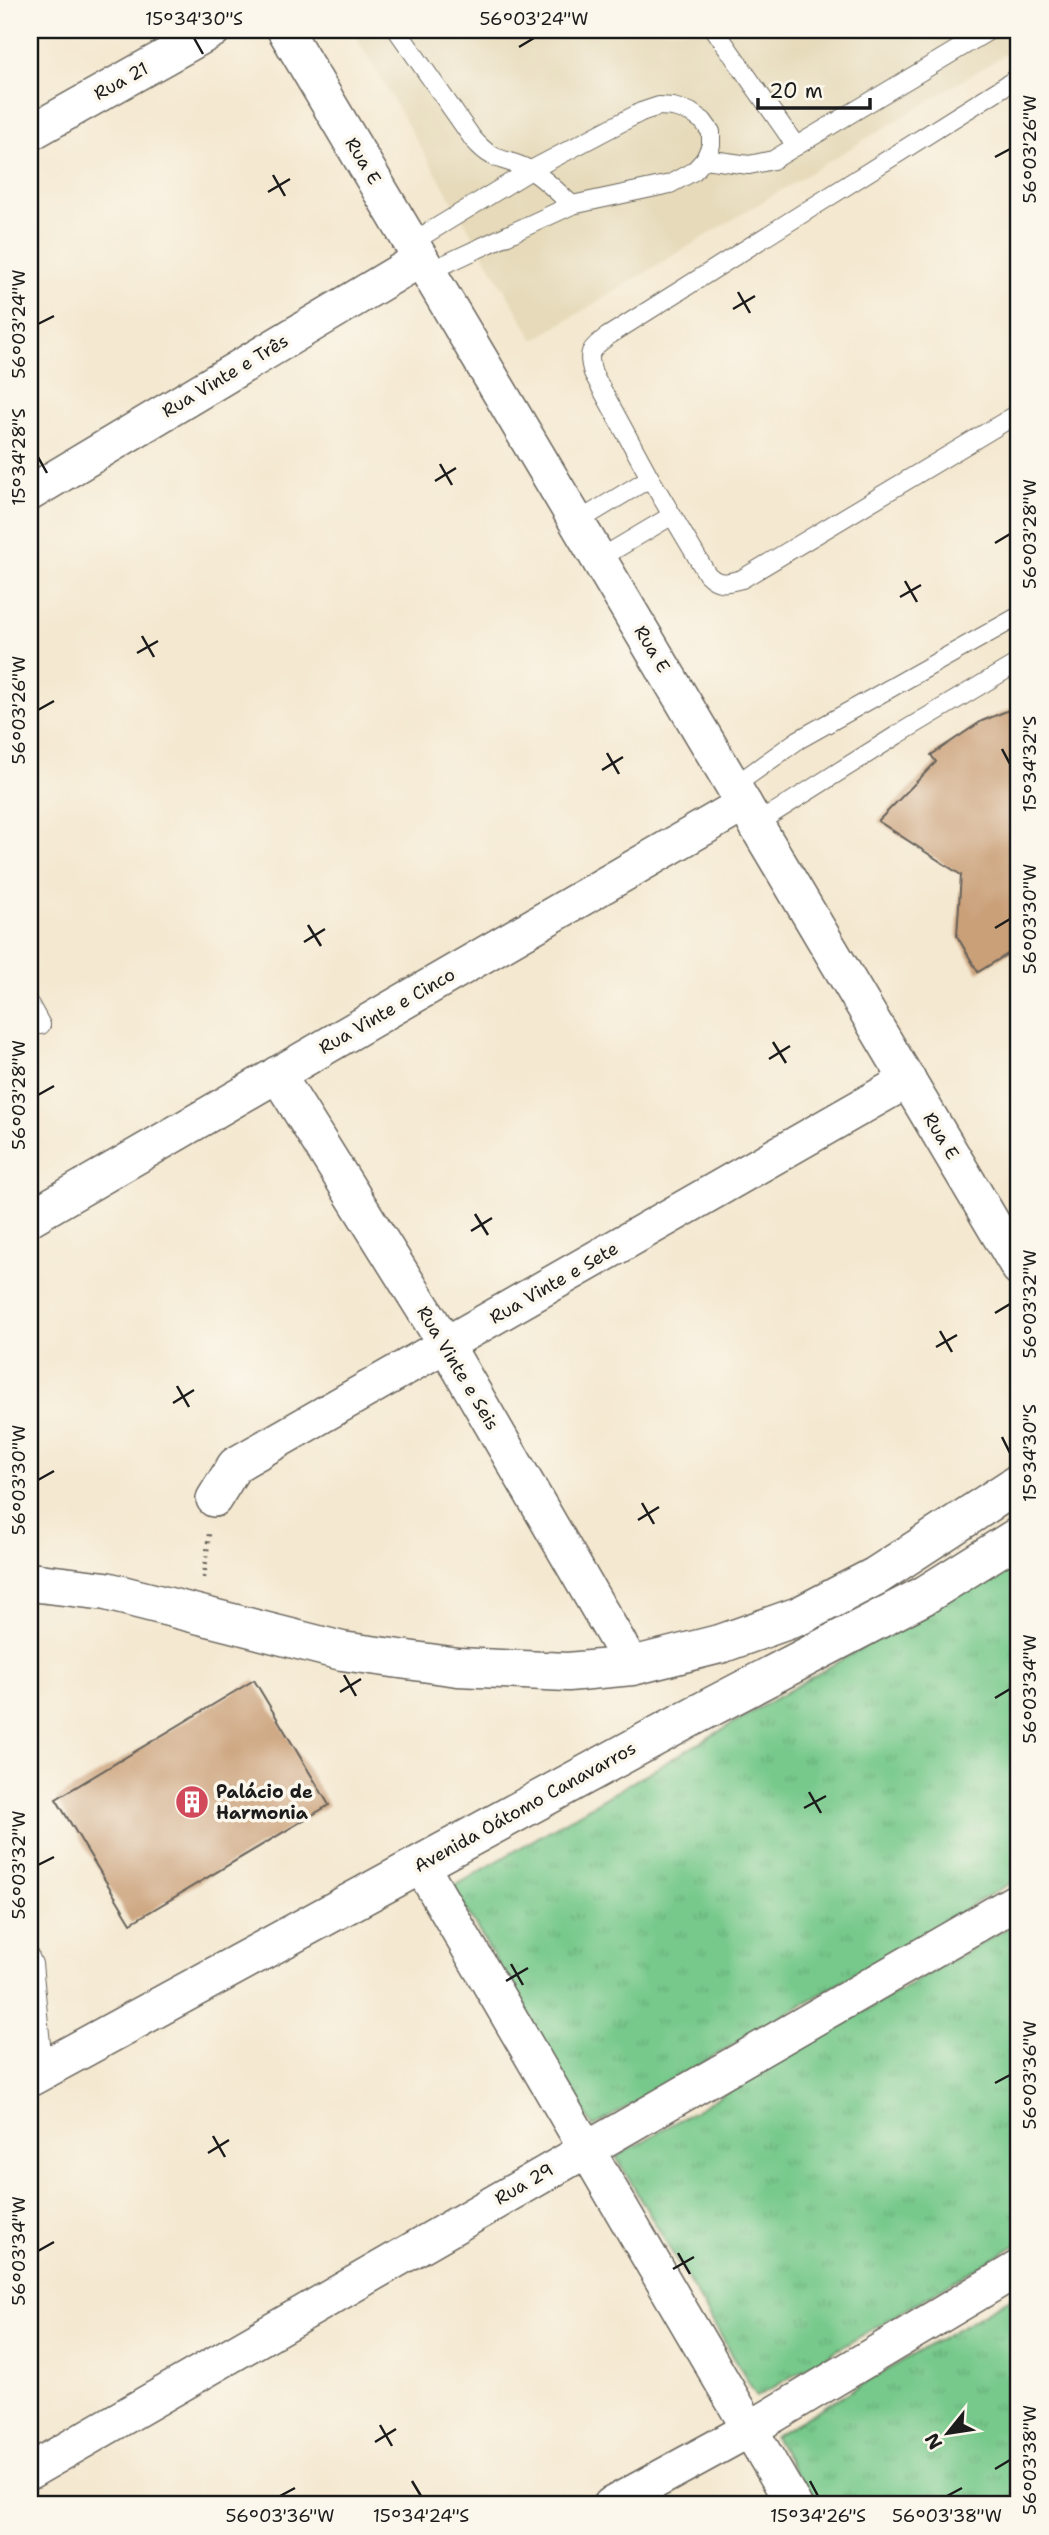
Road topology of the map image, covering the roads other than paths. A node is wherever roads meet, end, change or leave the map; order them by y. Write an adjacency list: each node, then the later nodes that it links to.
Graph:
1 (213, 30): 7 (street, Rua 21)
2 (285, 30): 12 (street, Rua E)
3 (397, 30): 10 (lane)
4 (715, 30): 8 (lane)
5 (990, 30): 8 (lane)
6 (1019, 77): 14 (lane)
7 (30, 133)
8 (796, 146): 9 (lane)
9 (705, 159): 10 (lane); 11 (lane)
10 (531, 170): 11 (lane); 12 (lane)
11 (572, 205): 12 (lane)
12 (420, 258): 15 (street, Rua Vinte e Três); 17 (street, Rua E)
13 (1019, 413): 16 (lane)
14 (650, 478): 16 (lane); 17 (lane)
15 (30, 493)
16 (671, 516): 18 (lane)
17 (577, 522): 18 (street, Rua E)
18 (599, 559): 21 (street, Rua E)
19 (1019, 616): 21 (lane)
20 (1019, 663): 21 (lane)
21 (745, 805): 24 (street, Rua Vinte e Cinco); 25 (street, Rua E)
22 (30, 1005): 23 (lane)
23 (41, 1025)
24 (277, 1074): 26 (street, Rua Vinte e Cinco); 28 (street, Rua Vinte e Seis)
25 (908, 1080): 27 (street, Rua E); 28 (street, Rua Vinte e Sete)
26 (30, 1218)
27 (1019, 1268)
28 (446, 1345): 30 (street, Rua Vinte e Sete); 33 (street, Rua Vinte e Seis)
29 (1019, 1483): 33 (main road)
30 (214, 1499)
31 (1019, 1536): 34 (main road, Avenida Oátomo Canavarros)
32 (30, 1582): 33 (main road)
33 (632, 1667)
34 (420, 1864): 37 (main road, Avenida Oátomo Canavarros); 38 (street)
35 (1019, 1900): 38 (street, Rua 29)
36 (30, 1957): 37 (lane)
37 (37, 2073)
38 (586, 2148): 40 (street); 41 (street, Rua 29)
39 (1019, 2268): 40 (street)
40 (750, 2429): 42 (street); 43 (street)
41 (30, 2471)
42 (611, 2505)
43 (794, 2505)

